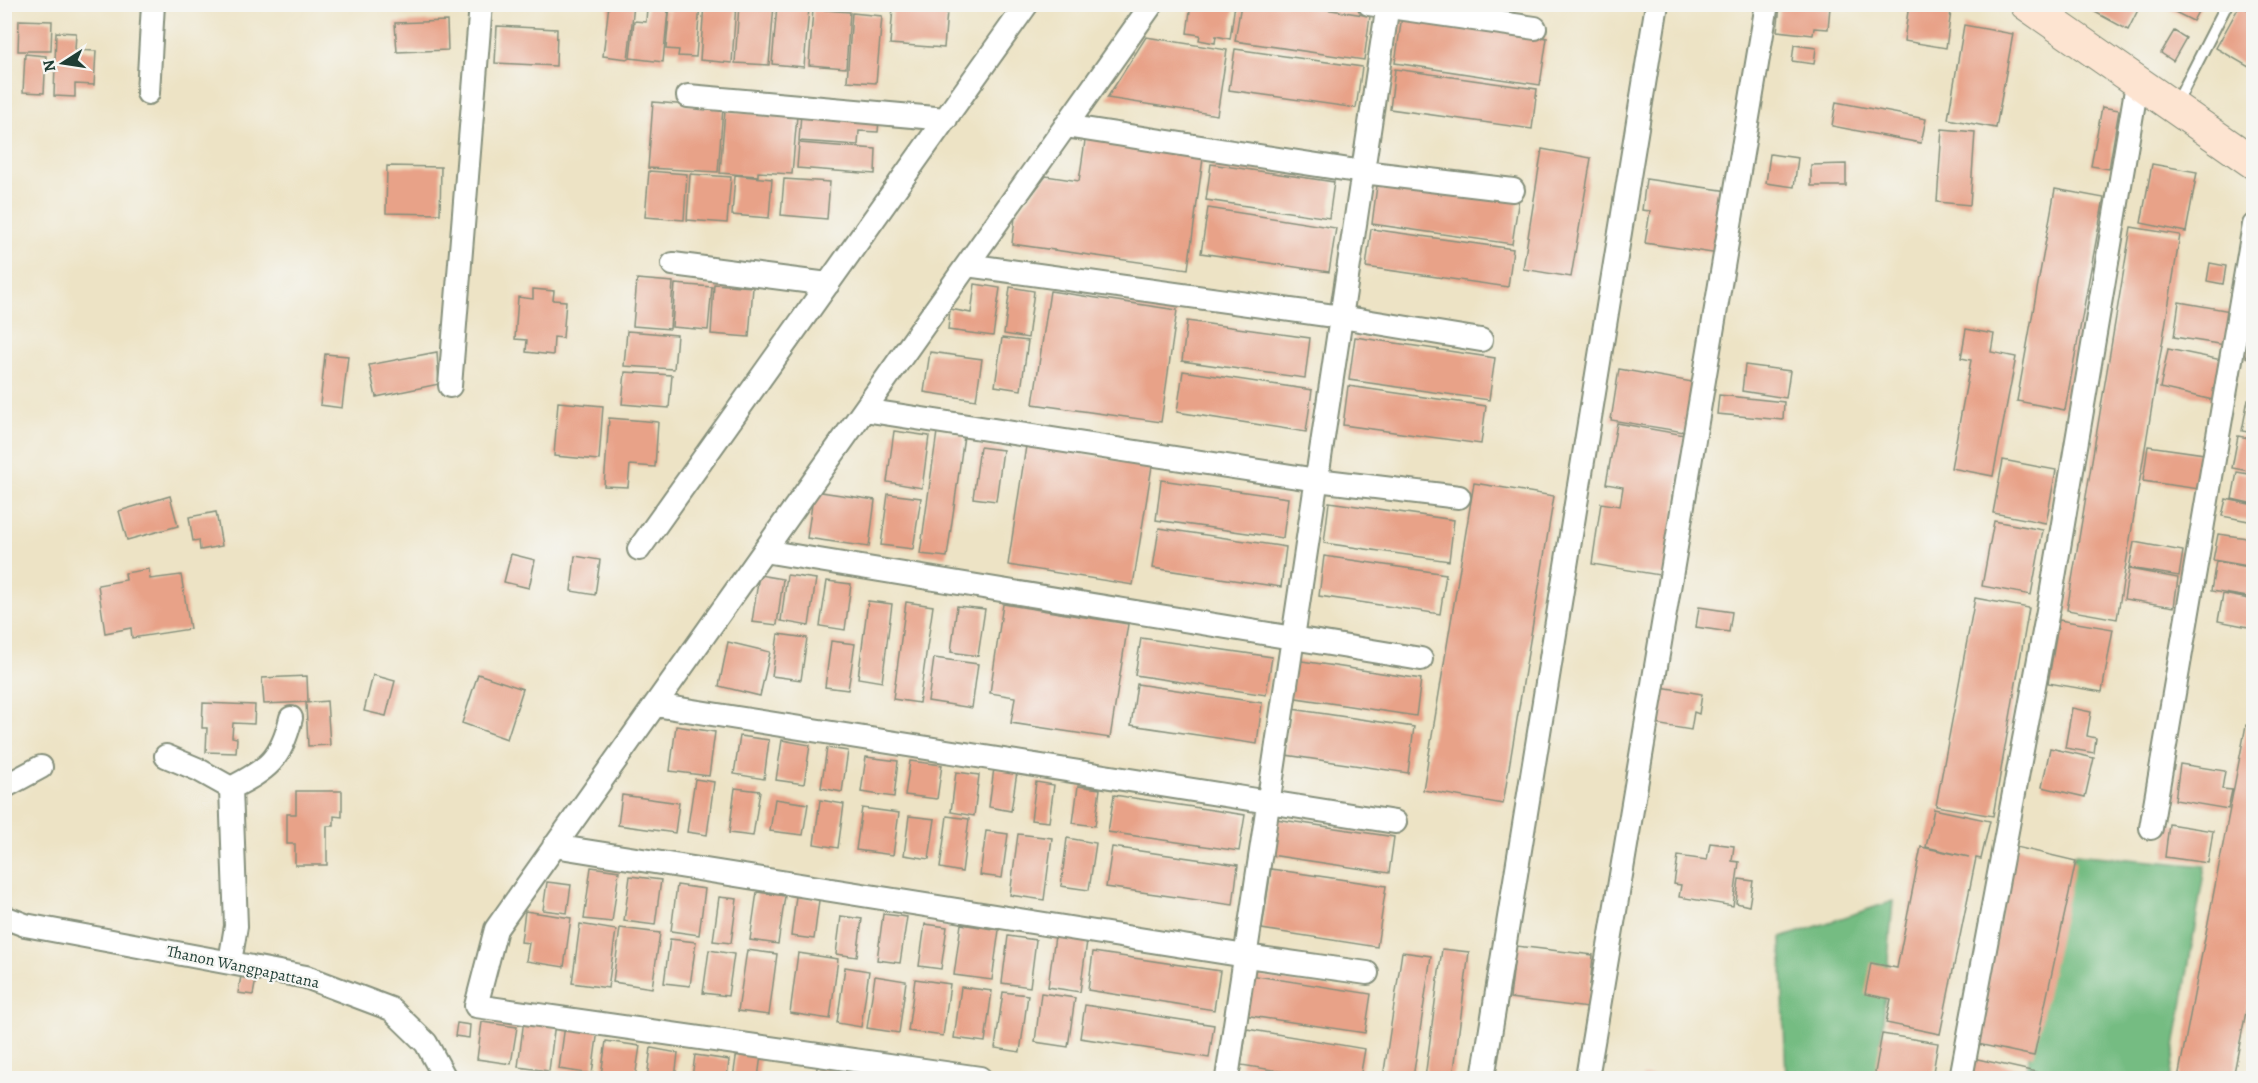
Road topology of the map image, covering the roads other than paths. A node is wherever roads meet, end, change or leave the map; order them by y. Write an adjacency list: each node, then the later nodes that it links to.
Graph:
1 (153, 4): 12 (street)
2 (481, 4): 26 (street)
3 (1028, 4): 15 (street)
4 (1152, 4): 16 (street)
5 (1657, 4): 51 (street)
6 (1767, 4): 52 (street)
7 (2227, 4): 14 (lane)
8 (1382, 5): 10 (street); 18 (street)
9 (2041, 11): 11 (street)
10 (1535, 28)
11 (2137, 84): 14 (street); 53 (street)
12 (148, 93)
13 (687, 96): 15 (street)
14 (2173, 109): 17 (street)
15 (946, 119): 23 (street)
16 (1065, 126): 18 (street); 22 (street)
17 (2253, 163)
18 (1363, 172): 19 (street); 24 (street)
19 (1513, 190)
20 (2253, 225): 42 (street)
21 (673, 264): 23 (street)
22 (967, 265): 24 (street); 27 (street)
23 (828, 284): 30 (street)
24 (1341, 317): 25 (street); 28 (street)
25 (1481, 340)
26 (450, 386)
27 (864, 410): 28 (street); 31 (street)
28 (1317, 480): 29 (street); 32 (street)
29 (1459, 498)
30 (639, 549)
31 (764, 551): 32 (street); 34 (street)
32 (1293, 637): 33 (street); 40 (street)
33 (1421, 658)
34 (655, 705): 40 (street); 43 (street)
35 (291, 718): 39 (street)
36 (166, 756): 39 (street)
37 (41, 767): 38 (street)
38 (4, 787)
39 (231, 788): 46 (street)
40 (1268, 804): 41 (street); 45 (street)
41 (1395, 822)
42 (2151, 828)
43 (554, 846): 45 (street); 49 (street)
44 (4, 917): 46 (street, Thanon Wangpapattana)
45 (1246, 956): 47 (street); 50 (street)
46 (230, 962): 48 (street, Thanon Wangpapattana)
47 (1367, 973)
48 (445, 1078)
49 (980, 1078)
50 (1227, 1078)
51 (1483, 1078)
52 (1587, 1078)
53 (1961, 1078)

